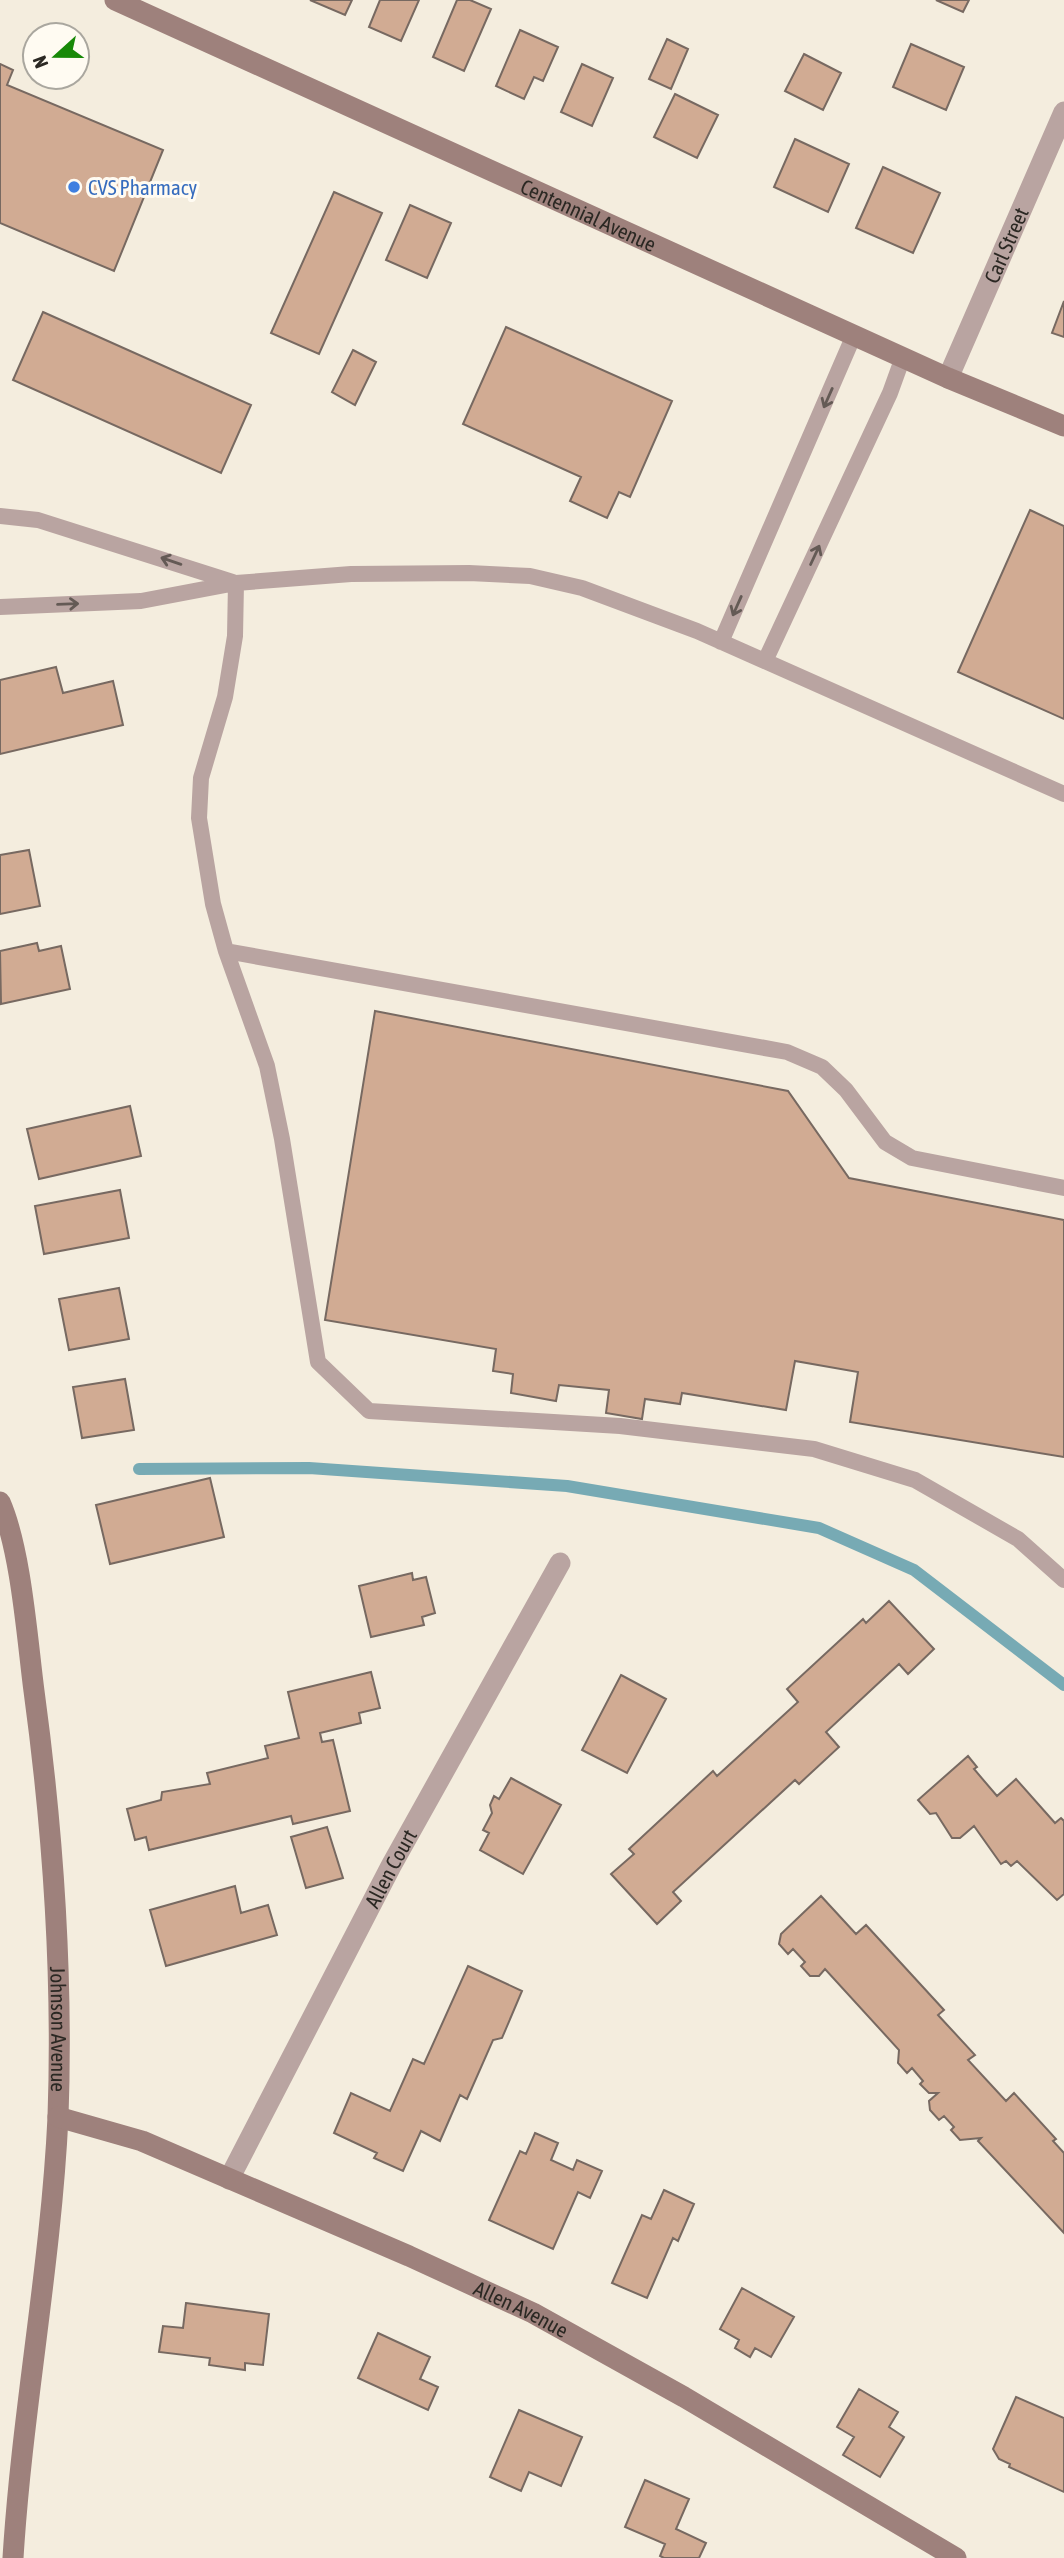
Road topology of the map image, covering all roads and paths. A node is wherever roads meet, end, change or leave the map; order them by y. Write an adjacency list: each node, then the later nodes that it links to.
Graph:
1 (115, 0): 3 (street, Centennial Avenue)
2 (1064, 112): 5 (street, Carl Street)
3 (854, 335): 4 (street, Centennial Avenue); 10 (lane, one-way to 10)
4 (903, 357): 5 (street, Centennial Avenue); 11 (lane, one-way to 4)
5 (947, 377): 6 (street, Centennial Avenue)
6 (1064, 426)
7 (0, 516): 8 (lane, one-way to 7)
8 (236, 583): 9 (lane, one-way to 8); 10 (lane); 13 (lane)
9 (0, 607)
10 (721, 642): 11 (lane)
11 (765, 662): 12 (lane)
12 (1064, 794)
13 (226, 951): 14 (lane); 17 (lane)
14 (1064, 1188)
15 (0, 1502): 18 (street, Johnson Avenue)
16 (560, 1563): 19 (street, Allen Court)
17 (1064, 1580)
18 (58, 2118): 19 (street, Allen Avenue); 20 (street, Johnson Avenue)
19 (229, 2179): 21 (street, Allen Avenue)
20 (13, 2558)
21 (956, 2558)

